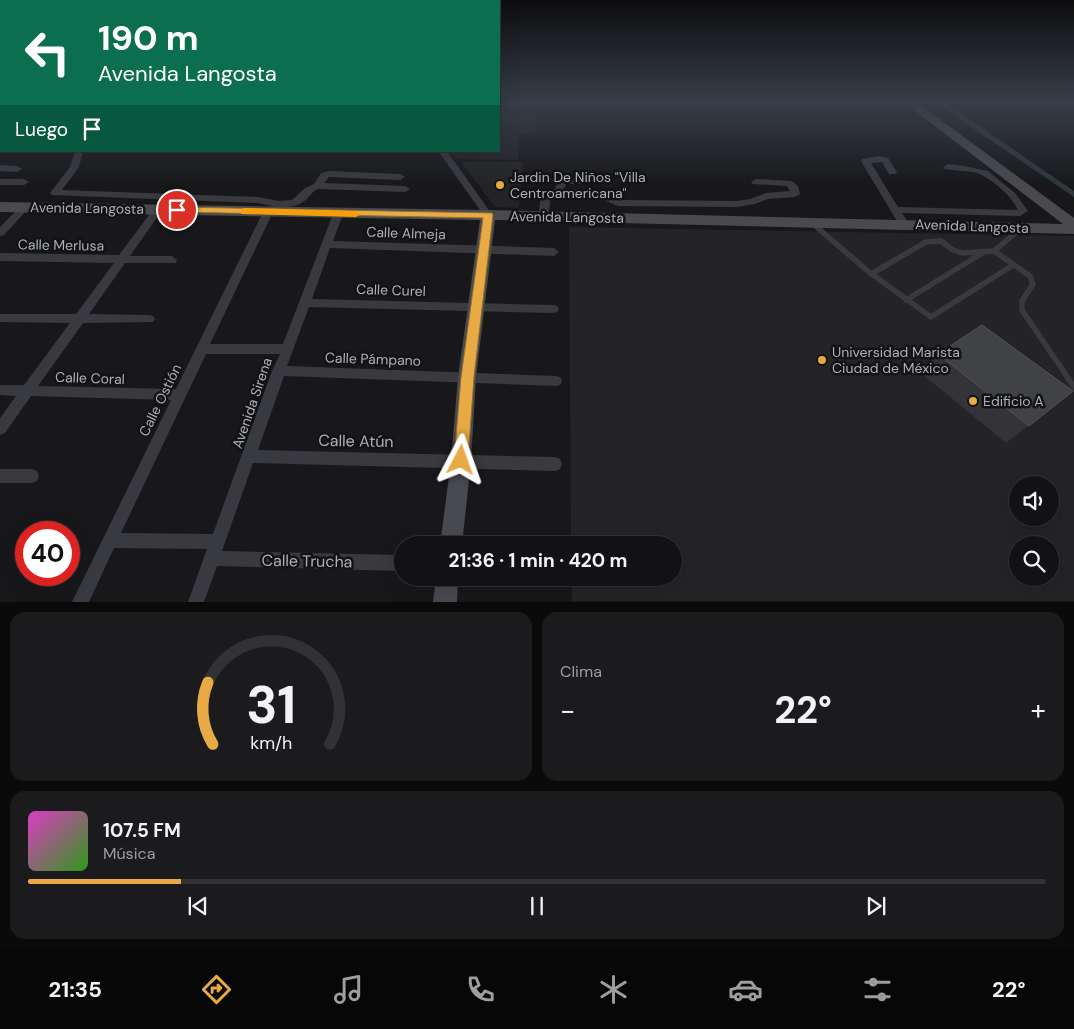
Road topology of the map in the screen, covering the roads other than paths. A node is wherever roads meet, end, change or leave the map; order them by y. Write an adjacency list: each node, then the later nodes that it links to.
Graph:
1 (946, 129): 30 (street)
2 (959, 129): 26 (street)
3 (79, 152): 15 (street)
4 (443, 152): 25 (street)
5 (948, 167): 22 (street)
6 (0, 168): 7 (street)
7 (17, 169)
8 (892, 172): 22 (street)
9 (364, 175): 10 (street); 15 (street); 16 (street)
10 (400, 177)
11 (593, 181): 18 (street)
12 (0, 182): 13 (street)
13 (24, 182)
14 (756, 182): 18 (street)
15 (318, 186): 16 (street)
16 (361, 187): 17 (street)
17 (405, 189)
18 (559, 192): 27 (street)
19 (0, 207): 20 (street, Avenida Langosta)
20 (25, 207): 21 (street, Avenida Langosta); 33 (street)
21 (158, 209): 23 (street, Avenida Langosta); 40 (street)
22 (896, 210): 29 (street)
23 (268, 212): 24 (street, Avenida Langosta); 51 (street, Calle Ostión)
24 (338, 214): 25 (street, Avenida Langosta); 34 (street, Avenida Sirena)
25 (488, 215): 27 (street, Avenida Langosta); 35 (street)
26 (1074, 215)
27 (543, 217): 28 (street, Avenida Langosta)
28 (812, 222): 29 (street, Avenida Langosta); 43 (lane)
29 (904, 224): 31 (street, Avenida Langosta)
30 (1074, 225)
31 (1022, 227): 32 (street, Avenida Langosta); 36 (lane)
32 (1074, 229)
33 (0, 233)
34 (326, 244): 35 (street, Calle Almeja); 45 (street, Avenida Sirena)
35 (484, 250): 37 (street); 46 (street)
36 (994, 251): 38 (lane); 42 (lane)
37 (554, 252)
38 (982, 253): 43 (lane); 44 (lane)
39 (0, 257): 40 (street, Calle Merlusa)
40 (122, 260): 41 (street, Calle Merlusa); 49 (street)
41 (172, 260)
42 (1013, 265): 44 (lane); 56 (lane)
43 (871, 274): 44 (lane)
44 (906, 300)
45 (305, 303): 46 (street, Calle Curel); 52 (street, Avenida Sirena)
46 (476, 307): 47 (street, Calle Curel); 54 (street)
47 (553, 309)
48 (0, 318): 49 (street)
49 (79, 319): 50 (street); 58 (street)
50 (149, 319)
51 (201, 349): 52 (street); 59 (street, Calle Ostión)
52 (286, 349): 53 (street, Avenida Sirena)
53 (278, 371): 54 (street, Calle Pámpano); 61 (street, Avenida Sirena)
54 (467, 377): 55 (street, Calle Pámpano); 62 (street)
55 (556, 380)
56 (1074, 387)
57 (0, 390): 58 (street, Calle Coral)
58 (28, 391): 59 (street, Calle Coral); 60 (street)
59 (179, 395): 67 (street, Calle Ostión)
60 (0, 429)
61 (250, 456): 62 (street, Calle Atún); 68 (street, Avenida Sirena)
62 (461, 460): 63 (street, Calle Atún); 66 (street)
63 (555, 464)
64 (0, 476): 65 (street)
65 (32, 476)
66 (452, 536)
67 (110, 540): 68 (street); 72 (street, Calle Ostión)
68 (218, 542): 69 (street, Avenida Sirena)
69 (212, 558): 70 (street, Calle Trucha); 73 (street, Avenida Sirena)
70 (394, 563)
71 (447, 586): 74 (street)
72 (80, 602)
73 (196, 602)
74 (446, 602)

